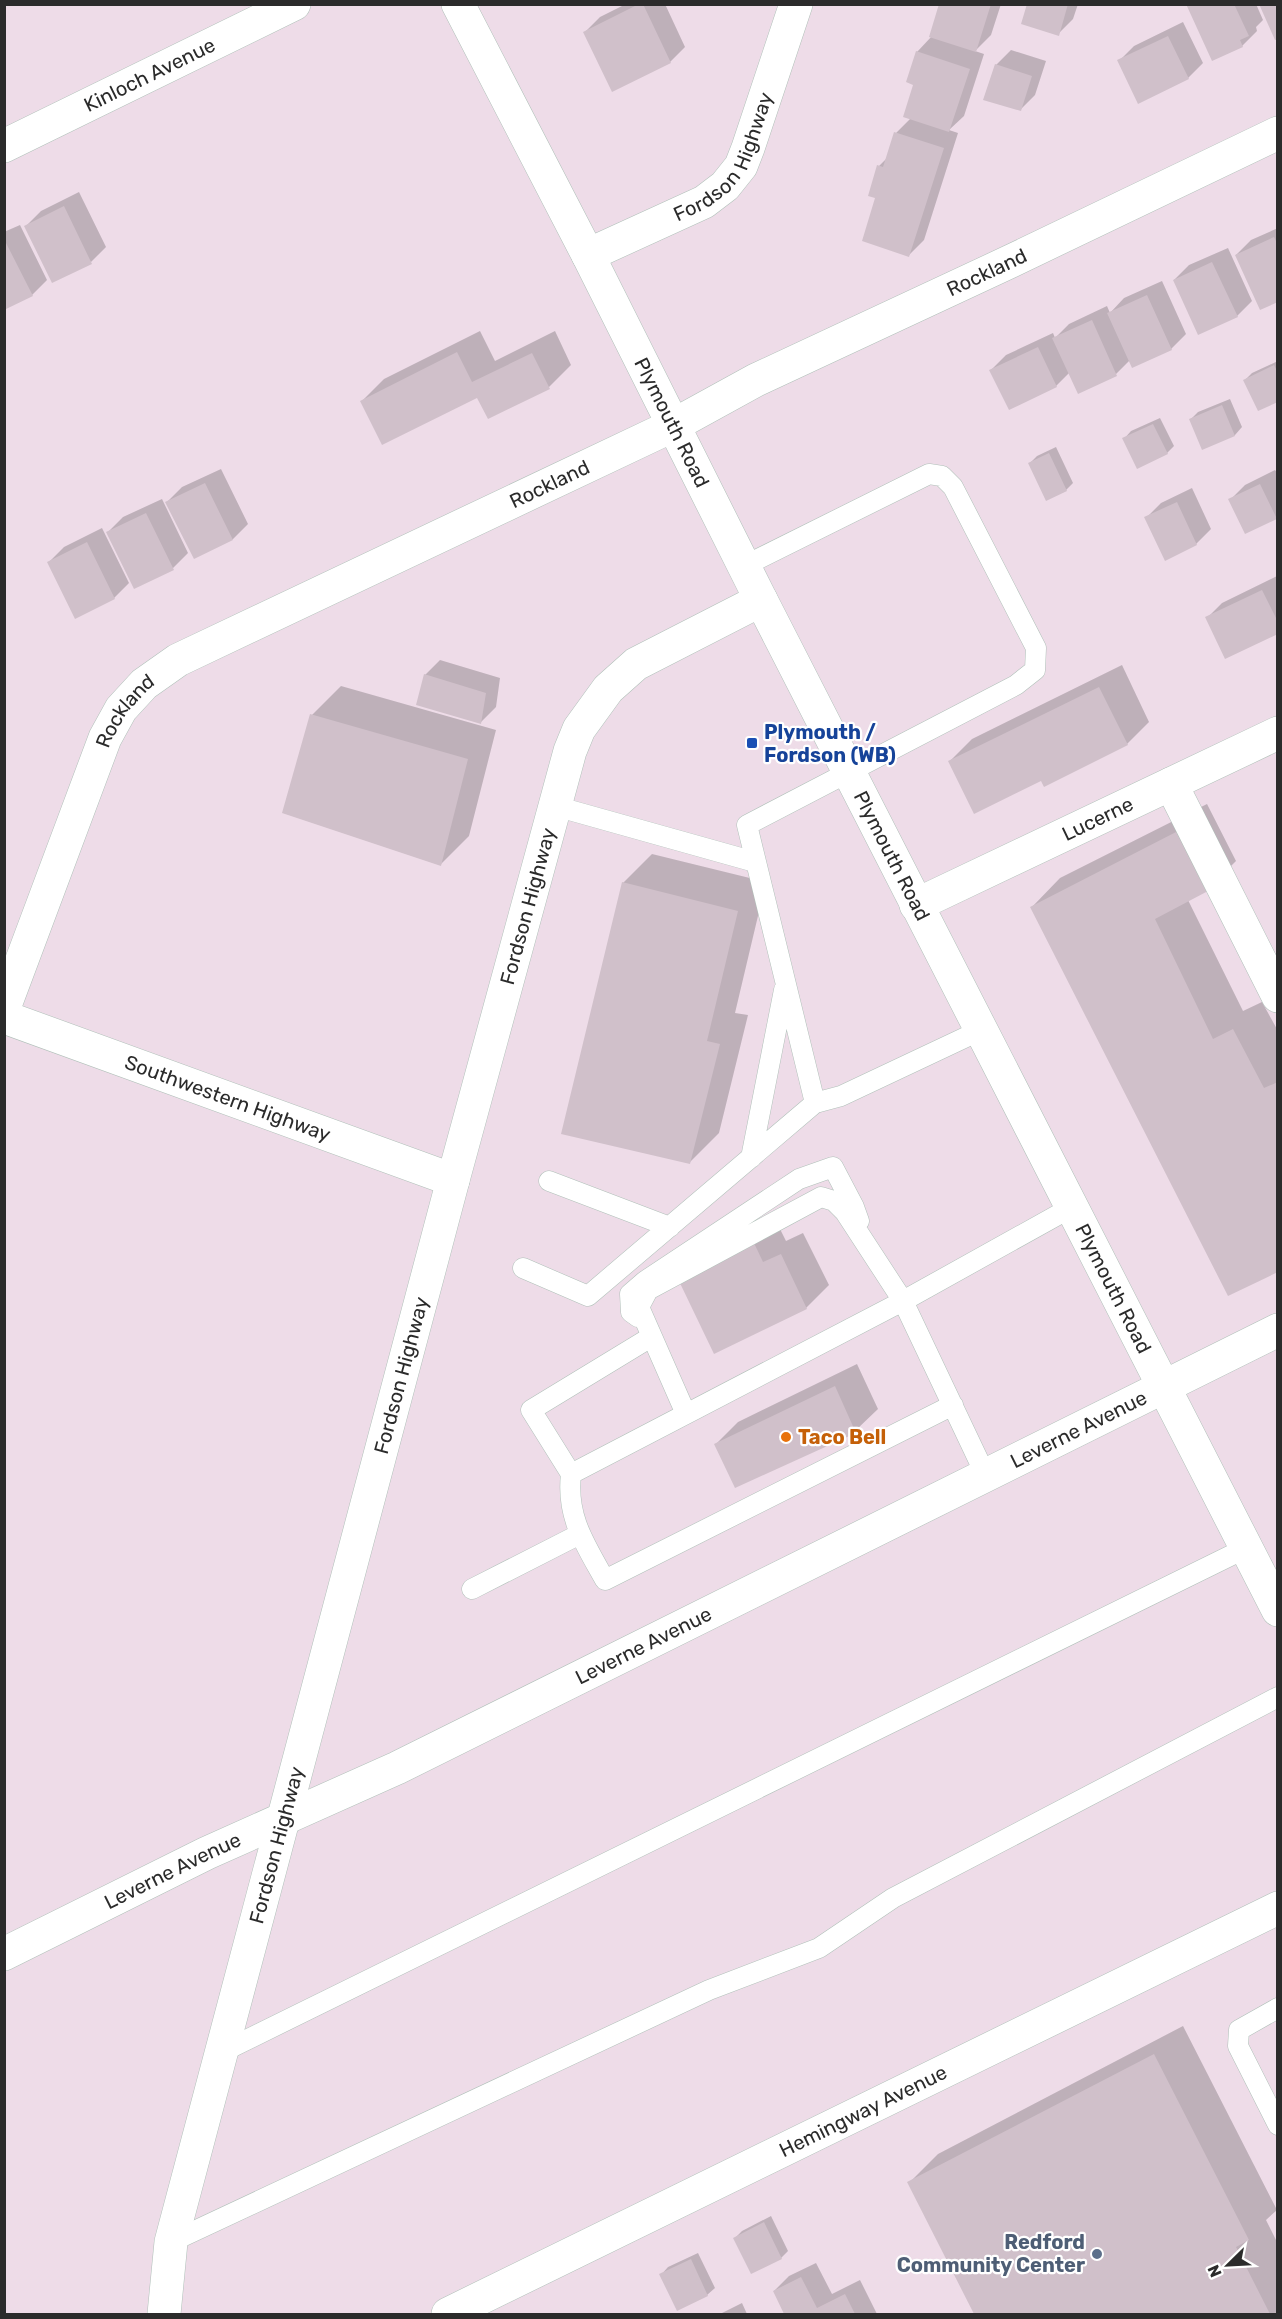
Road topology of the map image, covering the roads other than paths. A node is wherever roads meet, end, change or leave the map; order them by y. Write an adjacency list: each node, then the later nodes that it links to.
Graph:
1 (294, 4): 5 (street, Kinloch Avenue)
2 (796, 4): 6 (street, Fordson Highway)
3 (466, 8): 6 (street, Plymouth Road)
4 (1278, 133): 7 (street, Rockland)
5 (4, 146)
6 (588, 255): 7 (street, Plymouth Road)
7 (674, 425): 8 (street, Plymouth Road); 18 (street, Rockland)
8 (744, 566): 9 (street, Plymouth Road); 11 (lane)
9 (761, 600): 11 (street, Plymouth Road); 13 (street, Fordson Highway)
10 (1278, 733): 12 (street, Lucerne)
11 (849, 772): 14 (lane); 15 (street, Plymouth Road)
12 (1171, 784): 15 (street, Lucerne); 17 (street)
13 (555, 806): 14 (lane); 23 (street, Fordson Highway)
14 (755, 862): 16 (lane)
15 (916, 905): 20 (street, Plymouth Road)
16 (785, 982): 21 (lane); 22 (lane)
17 (1278, 996)
18 (4, 1008)
19 (4, 1017): 23 (street, Southwestern Highway)
20 (981, 1030): 21 (lane); 25 (street, Plymouth Road)
21 (815, 1103): 22 (lane)
22 (751, 1158): 26 (lane)
23 (453, 1180): 42 (street, Fordson Highway)
24 (549, 1181): 26 (lane)
25 (1072, 1208): 29 (lane); 32 (street, Plymouth Road)
26 (670, 1227): 28 (lane)
27 (868, 1249): 29 (lane); 30 (lane); 30 (lane)
28 (523, 1268)
29 (903, 1301): 33 (lane); 34 (lane)
30 (648, 1330): 34 (lane); 35 (lane)
31 (1278, 1330): 32 (street, Leverne Avenue)
32 (1164, 1388): 36 (street, Leverne Avenue); 38 (street, Plymouth Road)
33 (953, 1406): 36 (lane); 37 (lane)
34 (686, 1414): 35 (lane)
35 (572, 1474): 37 (lane)
36 (986, 1476): 42 (street, Leverne Avenue)
37 (580, 1534): 39 (lane)
38 (1260, 1562): 40 (street, Plymouth Road); 46 (lane)
39 (472, 1589)
40 (1278, 1610)
41 (1278, 1697): 48 (lane)
42 (283, 1820): 44 (street, Leverne Avenue); 46 (street, Fordson Highway)
43 (1278, 1908): 50 (street, Hemingway Avenue)
44 (4, 1954)
45 (1278, 2008): 47 (lane)
46 (222, 2052): 48 (street, Fordson Highway)
47 (1278, 2126)
48 (171, 2242): 49 (street, Fordson Highway)
49 (164, 2314)
50 (448, 2314)

